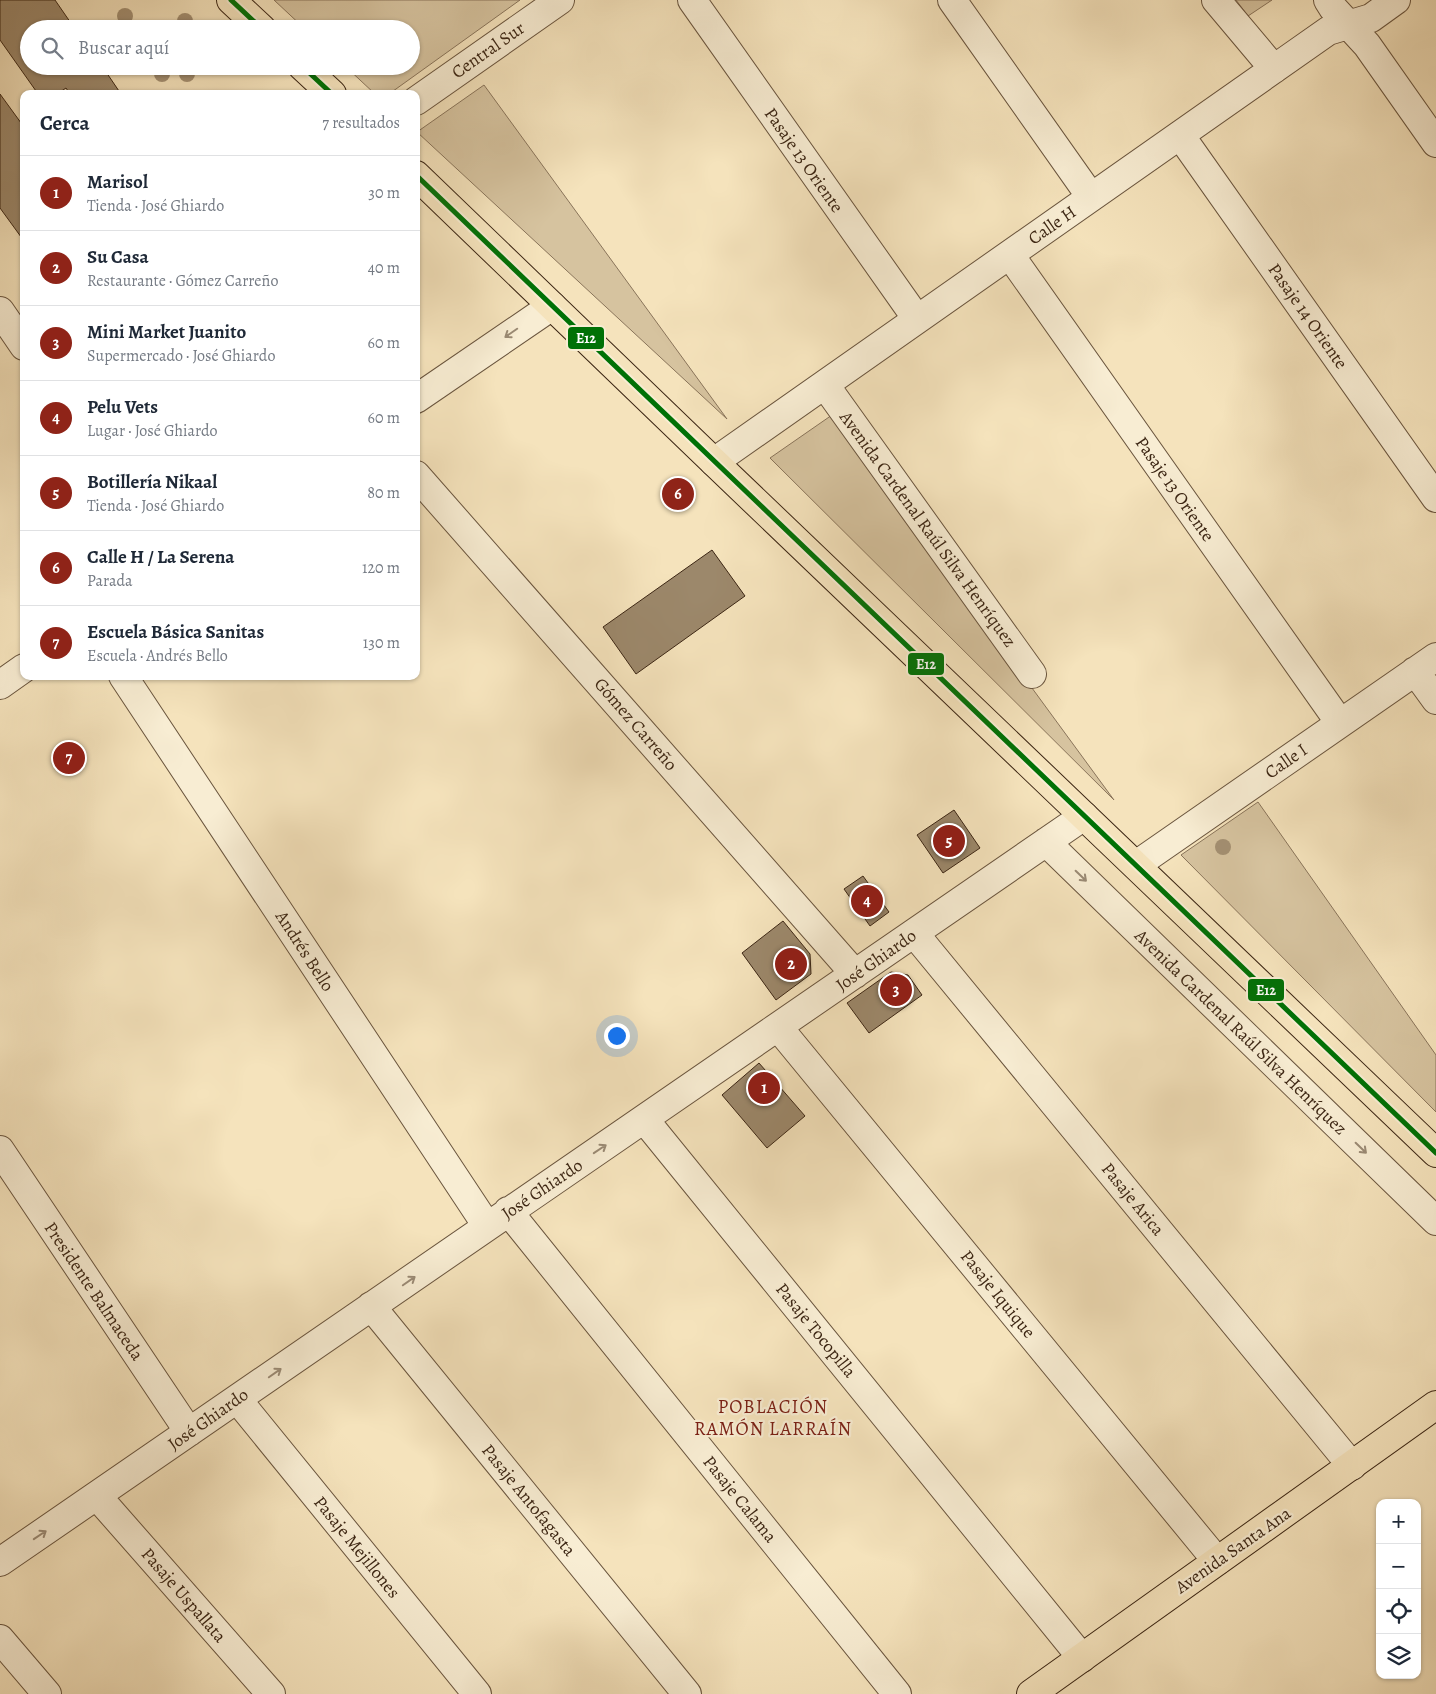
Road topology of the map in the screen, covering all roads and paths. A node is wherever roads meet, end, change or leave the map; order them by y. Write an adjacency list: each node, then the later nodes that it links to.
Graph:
1 (231, 0): 8 (main road)
2 (560, 0): 13 (street, Central Sur)
3 (692, 0): 21 (street, Pasaje 13 Oriente)
4 (952, 0): 17 (street)
5 (1216, 0): 10 (street)
6 (1328, 0): 9 (street)
7 (1396, 0): 9 (street, Calle H)
8 (252, 20)
9 (1348, 25): 10 (street, Calle H); 15 (street)
10 (1274, 69): 14 (street, Calle H)
11 (312, 75): 12 (main road)
12 (328, 90)
13 (420, 98)
14 (1180, 135): 17 (street, Calle H); 27 (street, Pasaje 14 Oriente)
15 (1436, 143)
16 (420, 179): 19 (main road)
17 (1091, 197): 18 (street, Calle H)
18 (1010, 255): 21 (street, Calle H); 34 (street, Pasaje 13 Oriente)
19 (552, 306): 24 (street, one-way to 24); 25 (main road)
20 (0, 312): 22 (street)
21 (917, 319): 23 (street, Calle H)
22 (20, 340)
23 (825, 385): 25 (street, Calle H); 30 (street, Avenida Cardenal Raúl Silva Henríquez)
24 (420, 396)
25 (714, 462): 35 (main road)
26 (420, 480): 39 (street, Gómez Carreño)
27 (1436, 498)
28 (1426, 664): 33 (street); 34 (street, Calle I)
29 (20, 671): 32 (street)
30 (1032, 674)
31 (126, 680): 44 (street, Andrés Bello)
32 (0, 685)
33 (1436, 700)
34 (1340, 723): 37 (street, Calle I)
35 (1084, 816): 36 (street, José Ghiardo); 37 (main road)
36 (1046, 842): 38 (street, José Ghiardo); 45 (street, Avenida Cardenal Raúl Silva Henríquez, one-way to 45)
37 (1136, 864): 43 (main road)
38 (914, 933): 39 (street, José Ghiardo); 50 (street, Pasaje Arica)
39 (855, 974): 40 (street, José Ghiardo)
40 (778, 1026): 41 (street, José Ghiardo); 52 (street, Pasaje Iquique)
41 (644, 1119): 44 (street, José Ghiardo, one-way to 41); 55 (street, Pasaje Tocopilla)
42 (0, 1150): 49 (street, Presidente Balmaceda)
43 (1436, 1153)
44 (498, 1219): 46 (street, José Ghiardo, one-way to 44); 60 (street, Pasaje Calama)
45 (1436, 1221)
46 (371, 1306): 47 (street, José Ghiardo, one-way to 46); 59 (street, Pasaje Antofagasta)
47 (237, 1399): 49 (street, José Ghiardo); 58 (street, Pasaje Mejillones)
48 (1436, 1406): 50 (main road, Avenida Santa Ana)
49 (189, 1432): 51 (street, José Ghiardo)
50 (1352, 1466): 52 (main road, Avenida Santa Ana)
51 (97, 1496): 53 (street, José Ghiardo, one-way to 51); 57 (street, Pasaje Uspallata)
52 (1217, 1561): 55 (main road, Avenida Santa Ana)
53 (0, 1562)
54 (0, 1639): 56 (street)
55 (1082, 1658): 61 (main road, Avenida Santa Ana)
56 (47, 1694)
57 (271, 1694)
58 (477, 1694)
59 (687, 1694)
60 (897, 1694)
61 (1031, 1694)

